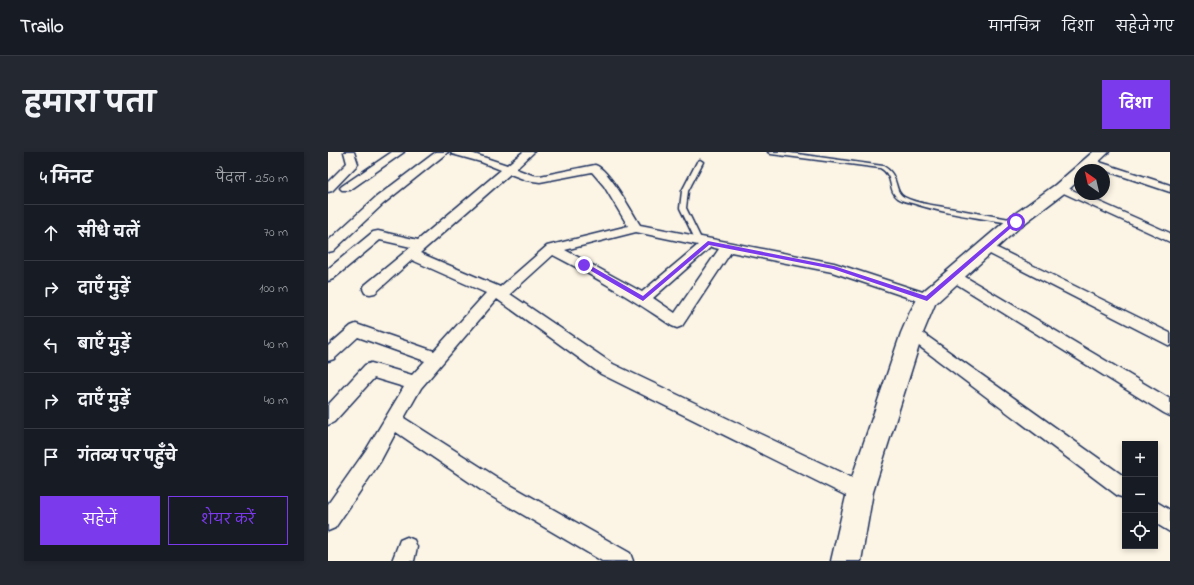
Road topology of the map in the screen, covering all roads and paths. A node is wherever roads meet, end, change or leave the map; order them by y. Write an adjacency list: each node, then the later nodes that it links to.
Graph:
1 (349, 152): 16 (street)
2 (399, 152): 14 (street)
3 (443, 152): 24 (street)
4 (456, 152): 8 (street)
5 (529, 152): 11 (street)
6 (771, 152): 18 (lane)
7 (1102, 152): 10 (street)
8 (489, 156): 11 (street)
9 (700, 162): 21 (lane)
10 (1088, 164)
11 (509, 169): 19 (street); 25 (street)
12 (1110, 174): 17 (street)
13 (1074, 177): 15 (street)
14 (346, 188)
15 (1061, 188): 18 (street); 20 (street)
16 (328, 189)
17 (1170, 189)
18 (1016, 222): 23 (street)
19 (636, 228): 21 (street); 26 (street)
20 (1170, 238)
21 (703, 242): 22 (street); 31 (street)
22 (728, 246): 31 (street); 32 (street)
23 (987, 247): 27 (street); 34 (street)
24 (328, 248)
25 (415, 249): 28 (street); 29 (street); 30 (street)
26 (552, 249): 30 (street); 31 (street)
27 (952, 275): 32 (street); 38 (street)
28 (328, 276)
29 (370, 289)
30 (499, 292): 36 (street); 42 (street)
31 (643, 299)
32 (927, 299): 33 (street)
33 (912, 333): 41 (street); 42 (street)
34 (1170, 340)
35 (328, 355): 36 (street)
36 (436, 358): 37 (street)
37 (414, 383): 39 (street); 40 (street)
38 (1170, 408)
39 (328, 417)
40 (394, 421): 44 (street); 46 (street)
41 (1122, 487)
42 (860, 492): 47 (street)
43 (1158, 513): 45 (street)
44 (328, 521)
45 (1170, 522)
46 (622, 561)
47 (846, 561)

